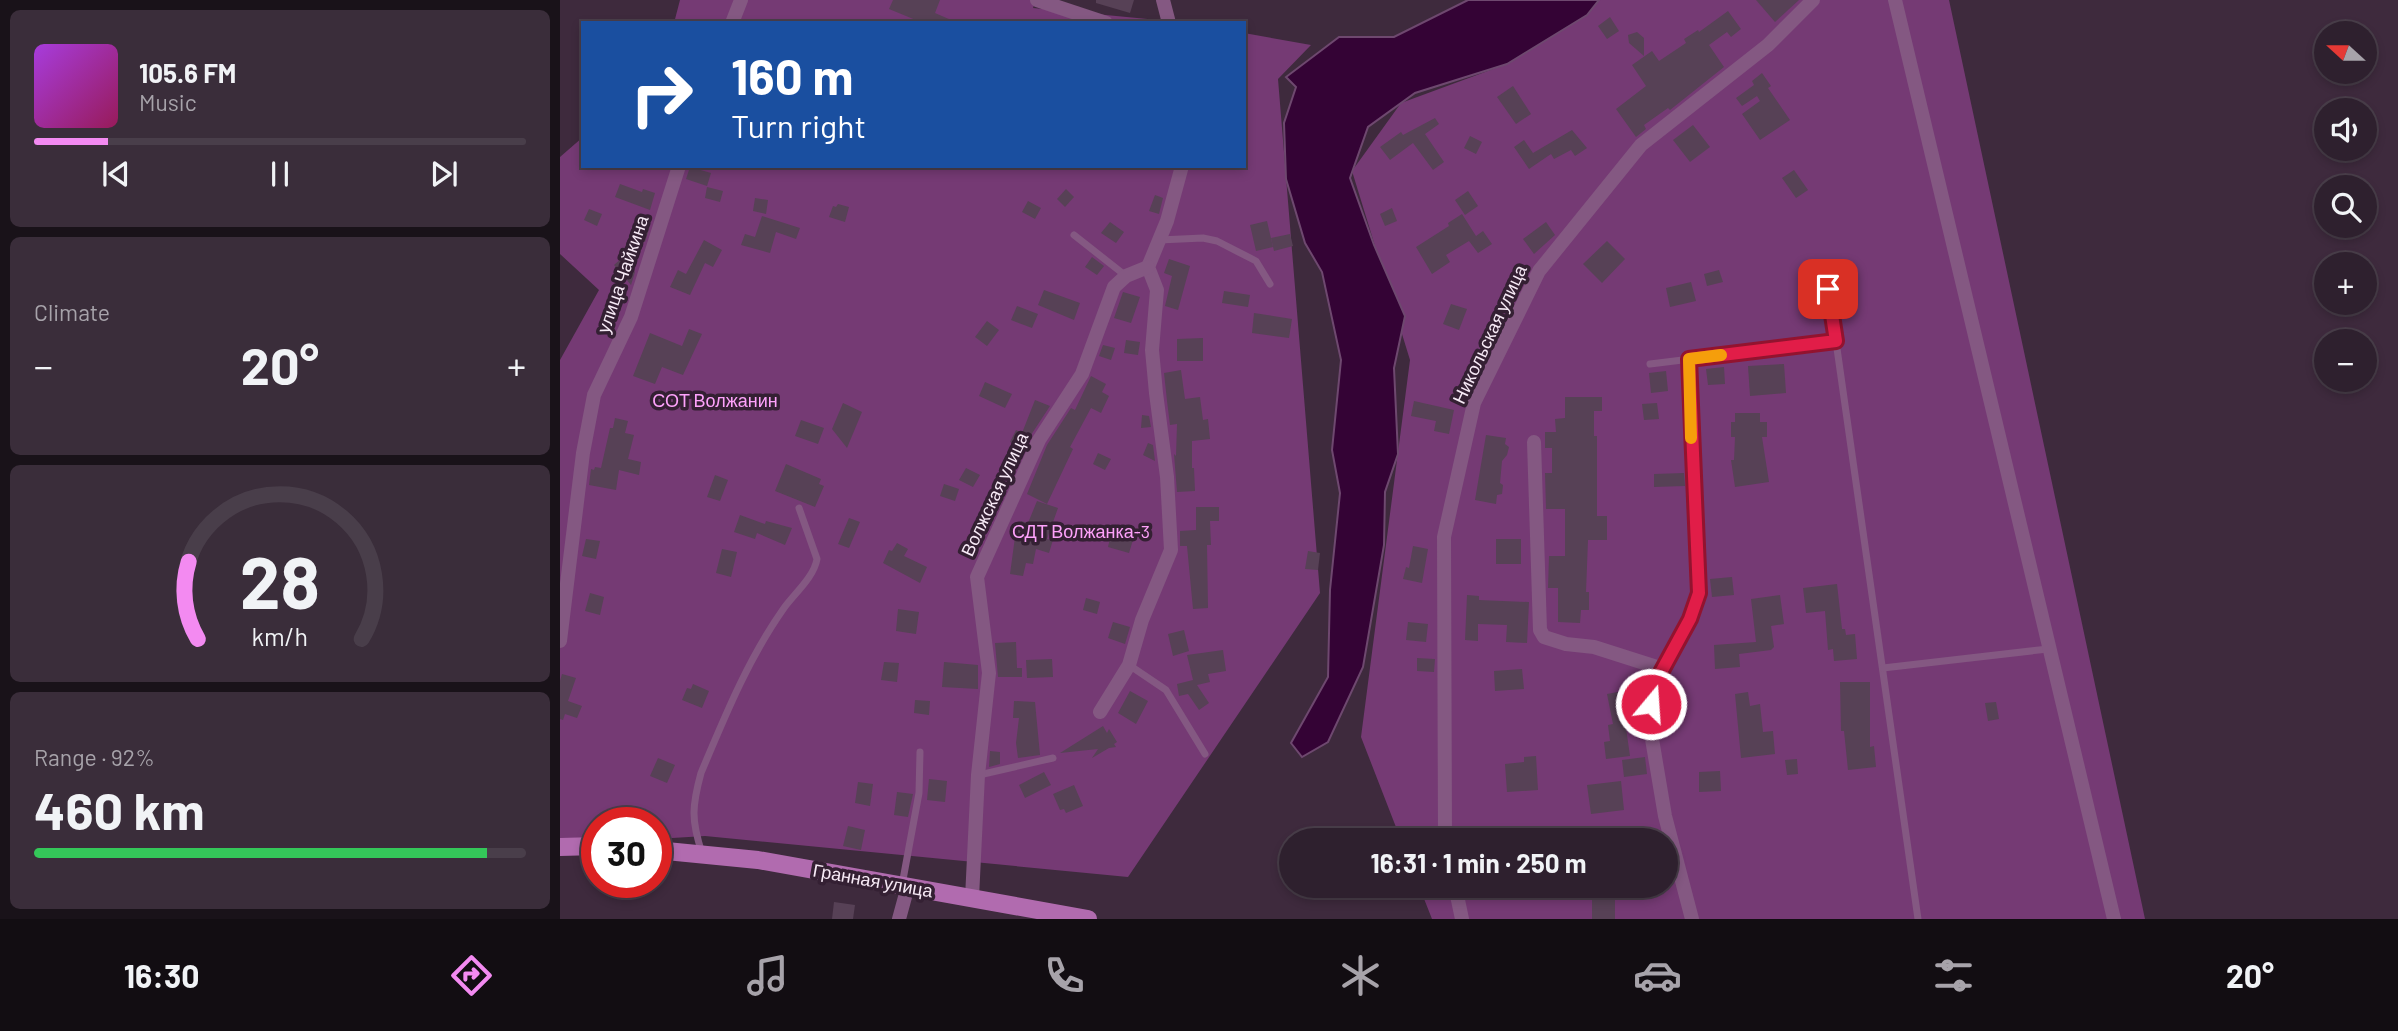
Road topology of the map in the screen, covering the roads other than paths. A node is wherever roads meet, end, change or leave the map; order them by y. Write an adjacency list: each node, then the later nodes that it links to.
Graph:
1 (741, 0): 6 (street)
2 (1037, 0): 7 (street)
3 (1163, 0): 8 (street)
4 (1813, 0): 32 (street, Никольская улица)
5 (1895, 0): 23 (street)
6 (733, 21)
7 (1100, 21)
8 (1168, 21)
9 (678, 168): 22 (street, улица Чайкина)
10 (1181, 168): 12 (street)
11 (1074, 235): 15 (lane)
12 (1159, 240): 14 (street); 16 (lane)
13 (1825, 264): 17 (lane)
14 (1148, 267): 15 (street); 24 (street)
15 (1126, 276): 31 (street, Волжская улица)
16 (1270, 284)
17 (1836, 341): 18 (lane); 25 (lane)
18 (1689, 359): 19 (lane); 26 (street)
19 (1650, 364)
20 (1534, 442): 26 (street)
21 (799, 508): 36 (lane)
22 (561, 631)
23 (2048, 649): 25 (lane); 45 (street)
24 (1129, 665): 27 (street); 29 (lane)
25 (1883, 668): 44 (lane)
26 (1663, 669): 43 (street)
27 (1100, 712)
28 (920, 752): 37 (lane)
29 (1205, 754)
30 (1053, 758): 31 (lane)
31 (978, 775): 38 (street, Волжская улица)
32 (1445, 828)
33 (560, 846): 34 (street)
34 (581, 846)
35 (672, 851): 36 (street, Гранная улица)
36 (702, 853): 37 (street, Гранная улица)
37 (905, 886): 38 (street, Гранная улица); 40 (street)
38 (972, 898): 41 (street, Гранная улица)
39 (1458, 898): 42 (street)
40 (899, 919)
41 (1088, 919)
42 (1462, 919)
43 (1692, 919)
44 (1918, 919)
45 (2113, 919)

